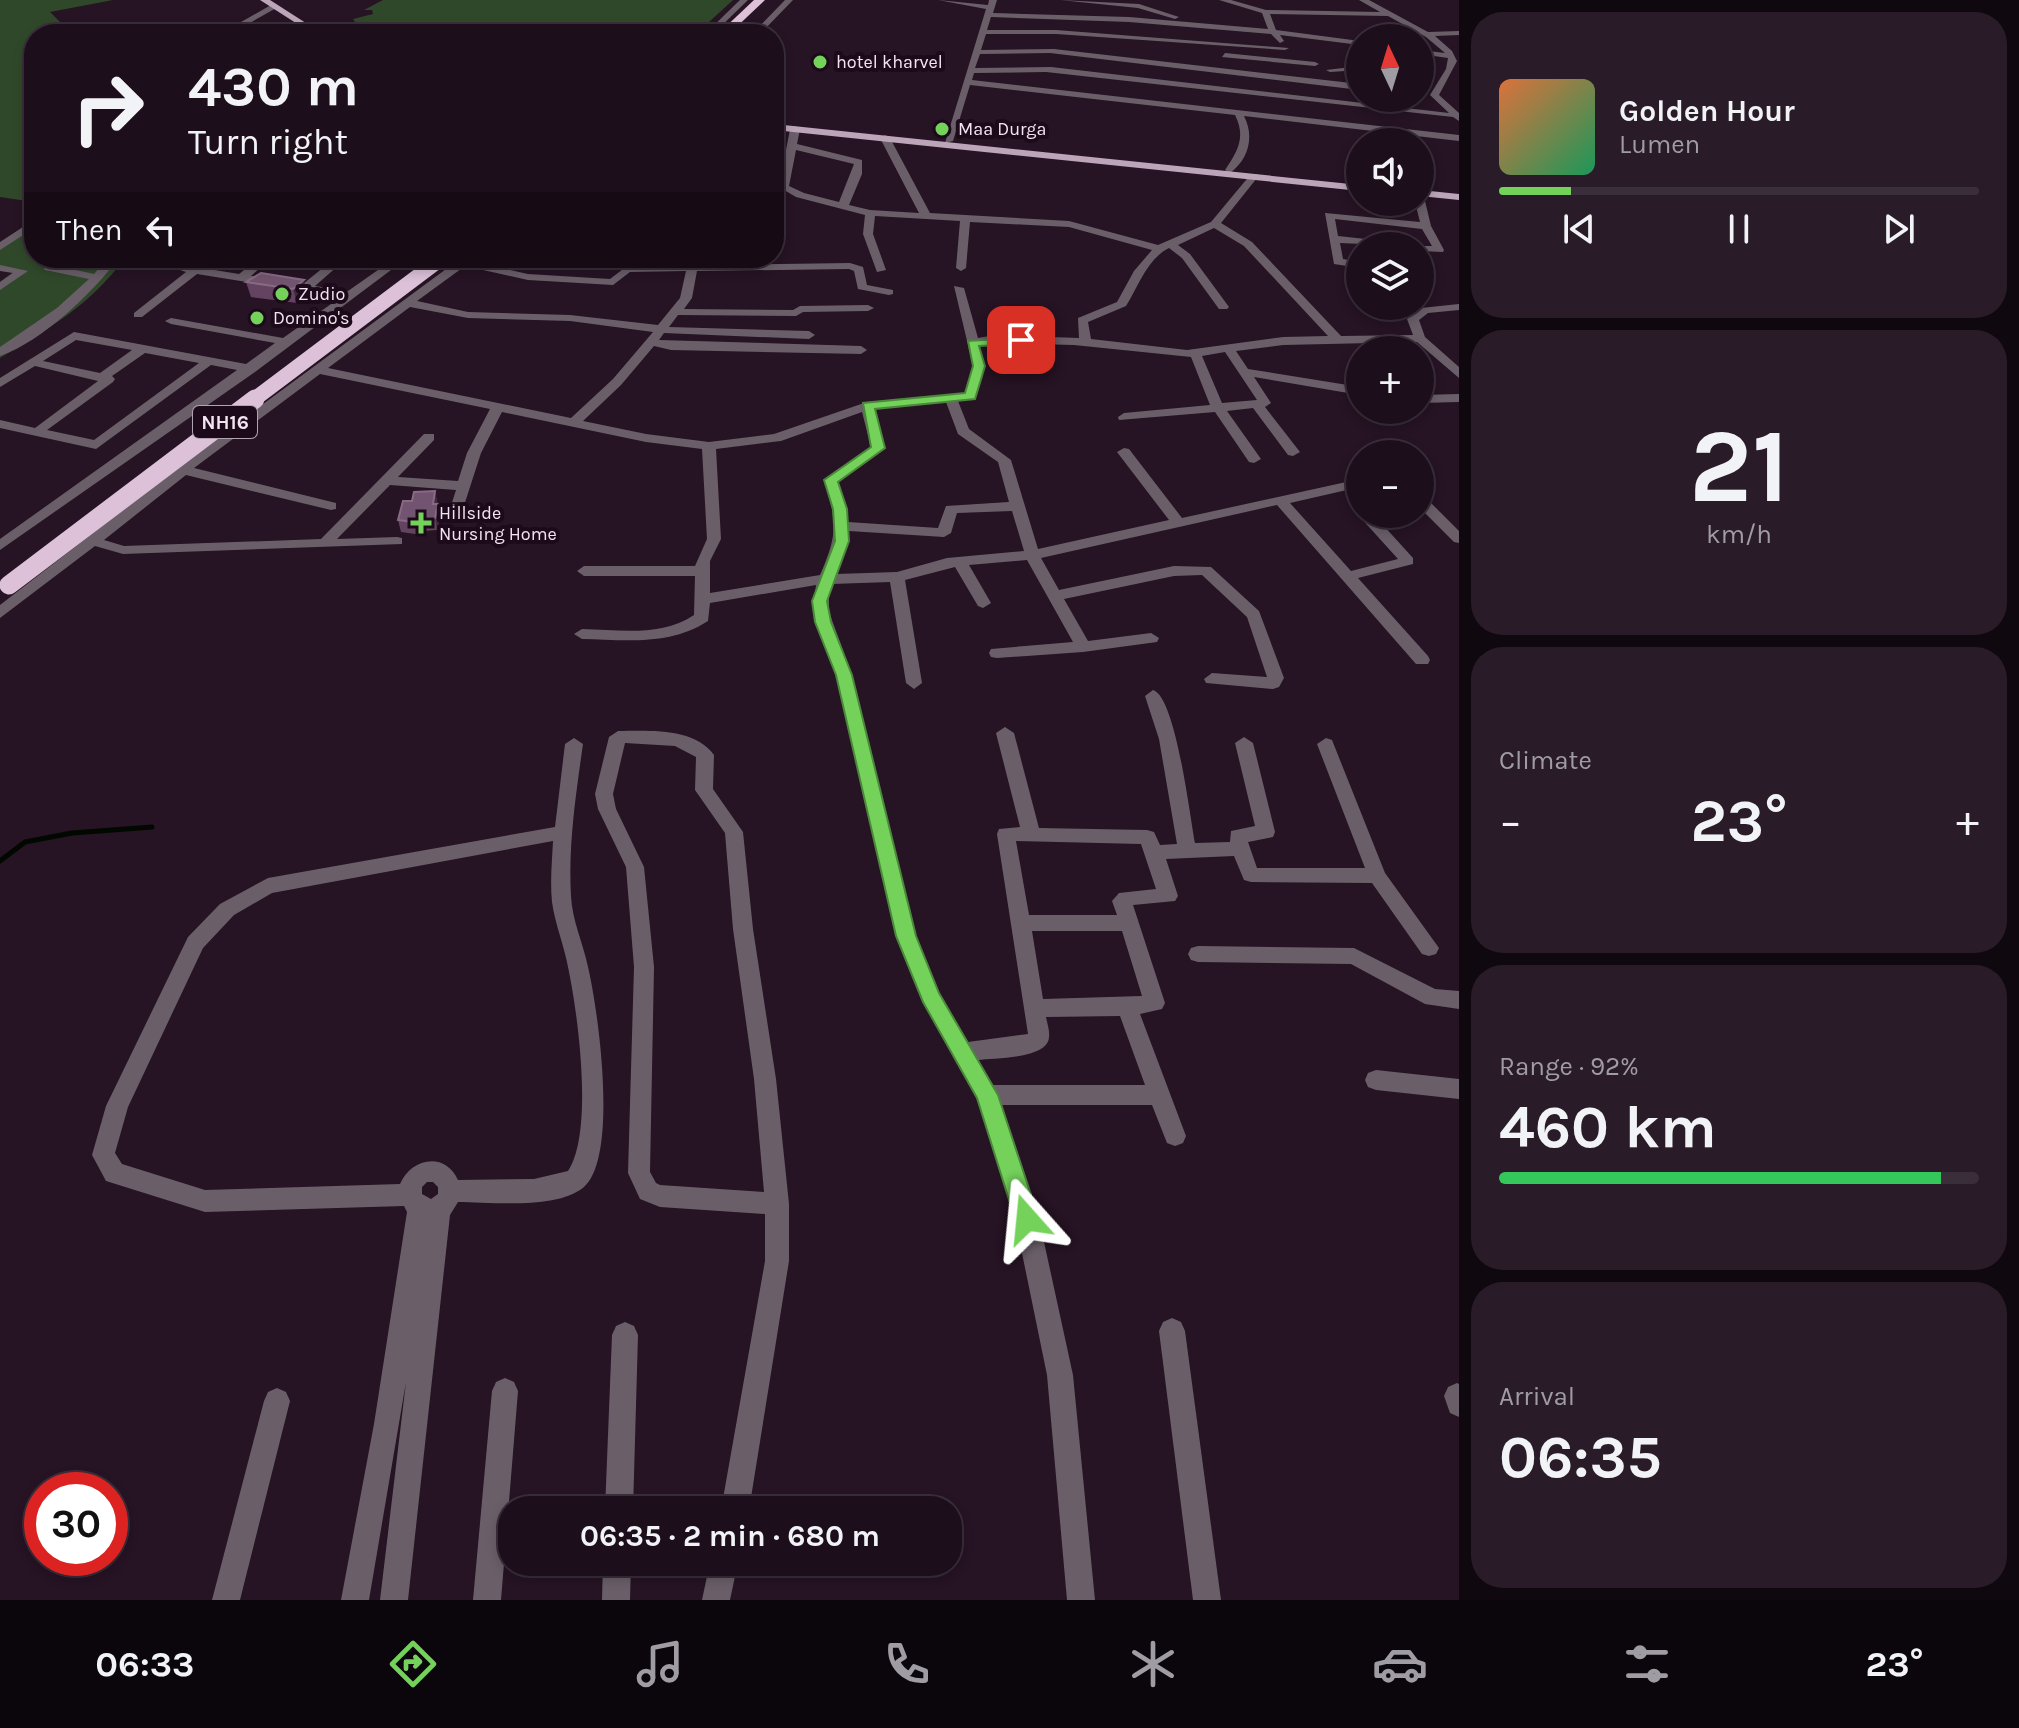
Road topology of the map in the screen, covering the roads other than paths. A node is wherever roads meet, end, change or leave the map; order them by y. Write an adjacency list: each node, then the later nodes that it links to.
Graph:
1 (264, 0): 12 (main road)
2 (744, 0): 20 (street)
3 (760, 0): 21 (highway)
4 (773, 0): 22 (highway)
5 (789, 0): 23 (street)
6 (942, 0): 13 (street)
7 (1063, 0): 10 (street); 16 (street)
8 (1223, 0): 14 (street)
9 (1363, 0): 15 (street)
10 (1098, 1): 17 (street)
11 (1312, 2): 14 (street)
12 (274, 7): 18 (street); 19 (main road)
13 (991, 8): 16 (street); 25 (street)
14 (1262, 10): 15 (street); 27 (street)
15 (1389, 14): 24 (street)
16 (1059, 15): 17 (street); 26 (street)
17 (1178, 23): 27 (street)
18 (243, 24)
19 (298, 24)
20 (719, 24)
21 (734, 24)
22 (748, 24)
23 (766, 24)
24 (1408, 24)
25 (985, 32): 26 (street); 35 (street)
26 (1056, 32): 30 (street); 36 (street)
27 (1275, 33): 32 (street); 33 (street)
28 (1459, 33): 29 (street)
29 (1434, 34)
30 (1139, 38): 33 (street); 40 (street)
31 (1434, 40): 38 (street)
32 (1346, 41)
33 (1283, 45): 34 (street); 40 (street)
34 (1346, 50)
35 (979, 52): 36 (street); 44 (street)
36 (1054, 52): 39 (street); 42 (street)
37 (1434, 54): 38 (street)
38 (1451, 56): 46 (street)
39 (1142, 63): 48 (street); 50 (street)
40 (1315, 64): 43 (street)
41 (1346, 69): 43 (street)
42 (1051, 70): 44 (street); 50 (street); 52 (street)
43 (1330, 70): 45 (street)
44 (971, 71): 49 (street)
45 (1346, 78)
46 (1442, 79): 47 (street); 56 (street)
47 (1459, 79)
48 (1299, 81): 51 (street); 53 (street)
49 (967, 82): 52 (street); 63 (street)
50 (1156, 83): 53 (street)
51 (1346, 84)
52 (1045, 91): 55 (street)
53 (1317, 102): 56 (street); 57 (street)
54 (1434, 110): 56 (street)
55 (1239, 115): 57 (street); 66 (street)
56 (1456, 118)
57 (1333, 125): 62 (street)
58 (784, 127): 63 (main road)
59 (784, 127): 60 (main road)
60 (795, 129): 61 (main road); 64 (street)
61 (885, 138): 65 (main road); 77 (street)
62 (1459, 138)
63 (948, 141): 65 (main road)
64 (792, 146): 70 (street); 74 (street)
65 (1182, 167): 66 (main road); 67 (main road)
66 (1230, 170): 68 (main road)
67 (1254, 176): 69 (main road); 80 (street)
68 (1346, 184)
69 (1346, 185)
70 (789, 191): 71 (street); 74 (street)
71 (784, 192)
72 (1434, 194): 73 (main road)
73 (1459, 197)
74 (844, 206): 75 (street)
75 (870, 213): 77 (street); 108 (street)
76 (1424, 216): 81 (street)
77 (927, 218): 78 (street)
78 (965, 219): 88 (street); 105 (street)
79 (24, 221): 84 (street)
80 (1215, 224): 88 (street); 126 (street)
81 (1426, 226): 83 (street); 85 (street)
82 (24, 230): 87 (street)
83 (1429, 232)
84 (0, 237)
85 (1333, 239): 86 (street); 89 (street)
86 (1346, 240)
87 (0, 247)
88 (1165, 247): 118 (street); 130 (street)
89 (1346, 263)
90 (784, 265): 114 (street)
91 (0, 268): 111 (street)
92 (49, 268): 109 (street)
93 (106, 268): 109 (street)
94 (182, 268): 107 (street)
95 (254, 268): 110 (street)
96 (330, 268): 112 (street)
97 (388, 268): 115 (street)
98 (412, 268): 186 (highway, NH16)
99 (429, 268): 191 (highway, NH16, bridge)
100 (455, 268): 116 (street)
101 (495, 268): 102 (street)
102 (634, 268)
103 (686, 268): 106 (street)
104 (699, 268): 106 (street)
105 (961, 268)
106 (692, 269): 121 (street)
107 (195, 270): 110 (street); 122 (street)
108 (881, 270)
109 (98, 278): 136 (street)
110 (241, 278): 112 (street)
111 (0, 287)
112 (305, 288): 115 (street)
113 (958, 288): 131 (street)
114 (889, 292)
115 (351, 295): 128 (street)
116 (408, 303): 124 (street); 141 (street)
117 (1434, 306): 119 (street)
118 (1223, 307)
119 (1459, 307)
120 (868, 308): 121 (street)
121 (678, 312): 124 (street)
122 (138, 315)
123 (171, 321): 128 (street)
124 (662, 329): 125 (street); 129 (street)
125 (809, 335)
126 (1337, 339): 127 (street); 132 (street)
127 (1346, 339)
128 (288, 342): 140 (street)
129 (651, 342): 134 (street); 155 (street)
130 (1086, 342): 131 (street); 137 (street)
131 (972, 343): 147 (street)
132 (1228, 348): 137 (street); 142 (street)
133 (142, 349): 138 (street); 139 (street); 144 (street)
134 (861, 350)
135 (1434, 351): 143 (street)
136 (0, 352)
137 (1195, 353): 153 (street)
138 (209, 361): 140 (street); 157 (street)
139 (33, 362): 144 (street); 145 (street)
140 (251, 369): 181 (street)
141 (320, 370): 150 (street); 163 (street)
142 (1245, 372): 146 (street); 152 (street)
143 (1459, 374)
144 (101, 378): 157 (street)
145 (0, 383)
146 (1346, 389)
147 (951, 398): 151 (street); 171 (street)
148 (1459, 398): 149 (street)
149 (1434, 399)
150 (498, 406): 155 (street); 165 (street)
151 (867, 406): 159 (street); 175 (street)
152 (1259, 407): 153 (street); 161 (street)
153 (1220, 410): 154 (street); 162 (street)
154 (1124, 417)
155 (575, 422): 159 (street)
156 (0, 424): 157 (street)
157 (37, 432)
158 (429, 437): 164 (street)
159 (709, 446): 185 (street)
160 (1124, 452): 174 (street)
161 (1293, 452)
162 (1254, 459)
163 (184, 470): 170 (street); 178 (street)
164 (385, 480): 165 (street); 180 (street)
165 (463, 486): 173 (street)
166 (1346, 486): 167 (street)
167 (1339, 488): 168 (street); 169 (street)
168 (1346, 495)
169 (1279, 499): 174 (street); 187 (street)
170 (331, 506)
171 (1019, 506): 175 (street); 182 (street)
172 (1434, 514): 177 (street)
173 (455, 515)
174 (1178, 522): 182 (street)
175 (843, 526): 189 (street)
176 (1378, 528): 187 (street)
177 (1459, 539)
178 (93, 541): 180 (street); 190 (street)
179 (397, 541): 180 (street)
180 (324, 544)
181 (0, 546)
182 (1032, 555): 183 (street); 192 (street)
183 (960, 562): 188 (street); 194 (street)
184 (584, 571): 185 (street)
185 (702, 571): 193 (street)
186 (0, 573): 190 (street)
187 (1348, 576): 200 (street)
188 (897, 577): 189 (street); 202 (street)
189 (826, 579): 193 (street); 221 (street)
190 (38, 584): 191 (street)
191 (5, 596): 195 (street)
192 (1055, 596): 198 (street); 201 (street)
193 (702, 599): 196 (street)
194 (983, 603)
195 (0, 613)
196 (582, 634)
197 (1151, 638): 198 (street)
198 (1083, 647): 199 (street)
199 (997, 653)
200 (1422, 660)
201 (1212, 679)
202 (914, 683)
203 (1153, 696): 211 (street)
204 (1005, 733): 209 (street)
205 (1244, 743): 210 (street)
206 (574, 744): 208 (street)
207 (1326, 744): 213 (street)
208 (563, 832): 227 (street); 227 (street)
209 (1031, 834): 212 (street); 214 (street)
210 (1240, 849): 211 (street); 213 (street)
211 (1187, 851): 212 (street)
212 (1155, 852): 215 (street)
213 (1377, 876): 216 (street)
214 (1019, 923): 215 (street); 220 (street)
215 (1127, 923): 219 (street)
216 (1429, 948)
217 (1198, 954): 218 (street)
218 (1459, 1000)
219 (1127, 1007): 220 (street); 225 (street)
220 (1035, 1008): 221 (street)
221 (961, 1052): 224 (street)
222 (1376, 1080): 223 (street)
223 (1459, 1089)
224 (987, 1095): 225 (street); 244 (street)
225 (1159, 1095): 226 (street)
226 (1175, 1136)
227 (430, 1200): 229 (street)
228 (777, 1204): 228 (street); 235 (street)
229 (419, 1288): 239 (street); 240 (street)
230 (1172, 1331): 245 (street)
231 (625, 1335): 234 (street)
232 (505, 1391): 241 (street)
233 (277, 1401): 238 (street)
234 (619, 1496)
235 (737, 1496)
236 (617, 1576): 242 (street)
237 (721, 1576): 243 (street)
238 (226, 1600)
239 (355, 1600)
240 (394, 1600)
241 (487, 1600)
242 (616, 1600)
243 (716, 1600)
244 (1081, 1600)
245 (1207, 1600)

